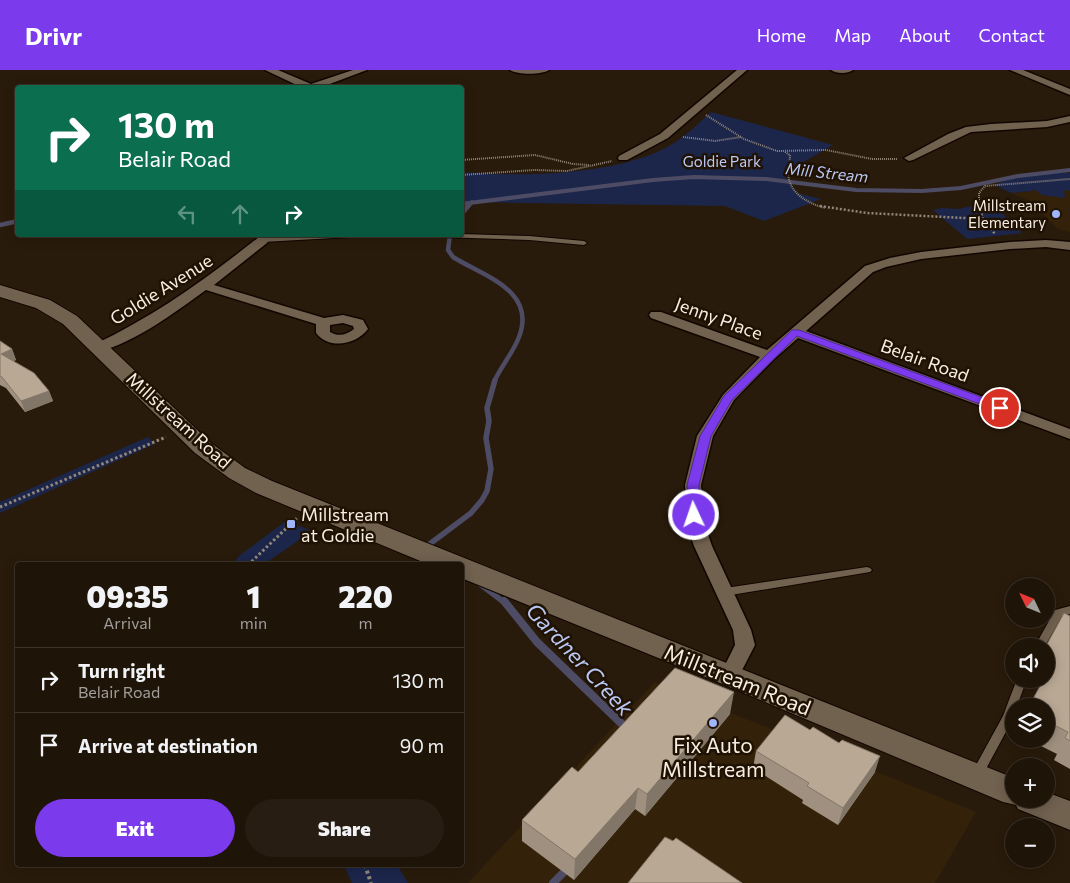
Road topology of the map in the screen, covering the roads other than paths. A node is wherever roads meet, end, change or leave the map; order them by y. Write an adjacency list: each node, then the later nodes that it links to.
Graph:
1 (270, 70): 9 (street)
2 (362, 70): 10 (street)
3 (515, 70): 4 (street)
4 (544, 70)
5 (742, 70): 13 (street)
6 (836, 70): 7 (street)
7 (848, 70)
8 (1015, 70): 11 (street)
9 (307, 85)
10 (318, 85)
11 (1070, 92)
12 (1070, 119): 14 (street)
13 (623, 158)
14 (909, 158)
15 (464, 236): 18 (lane)
16 (316, 237): 17 (lane)
17 (263, 240): 20 (street, Goldie Avenue)
18 (584, 243)
19 (1070, 246): 24 (street)
20 (205, 286): 23 (street); 25 (street, Goldie Avenue)
21 (0, 291): 25 (main road, Millstream Road)
22 (656, 315): 26 (street, Jenny Place)
23 (323, 322)
24 (796, 332): 26 (street); 27 (street, Belair Road)
25 (100, 347): 28 (main road, Millstream Road)
26 (769, 356): 31 (street)
27 (1070, 434)
28 (448, 562)
29 (464, 569): 34 (main road, Millstream Road)
30 (867, 570): 31 (lane)
31 (725, 592): 34 (street)
32 (1070, 610): 33 (lane)
33 (1045, 638)
34 (730, 675): 36 (main road, Millstream Road)
35 (1019, 688): 36 (lane)
36 (976, 777): 37 (main road, Millstream Road)
37 (1005, 788)
38 (1051, 808): 39 (main road)
39 (1070, 816)

